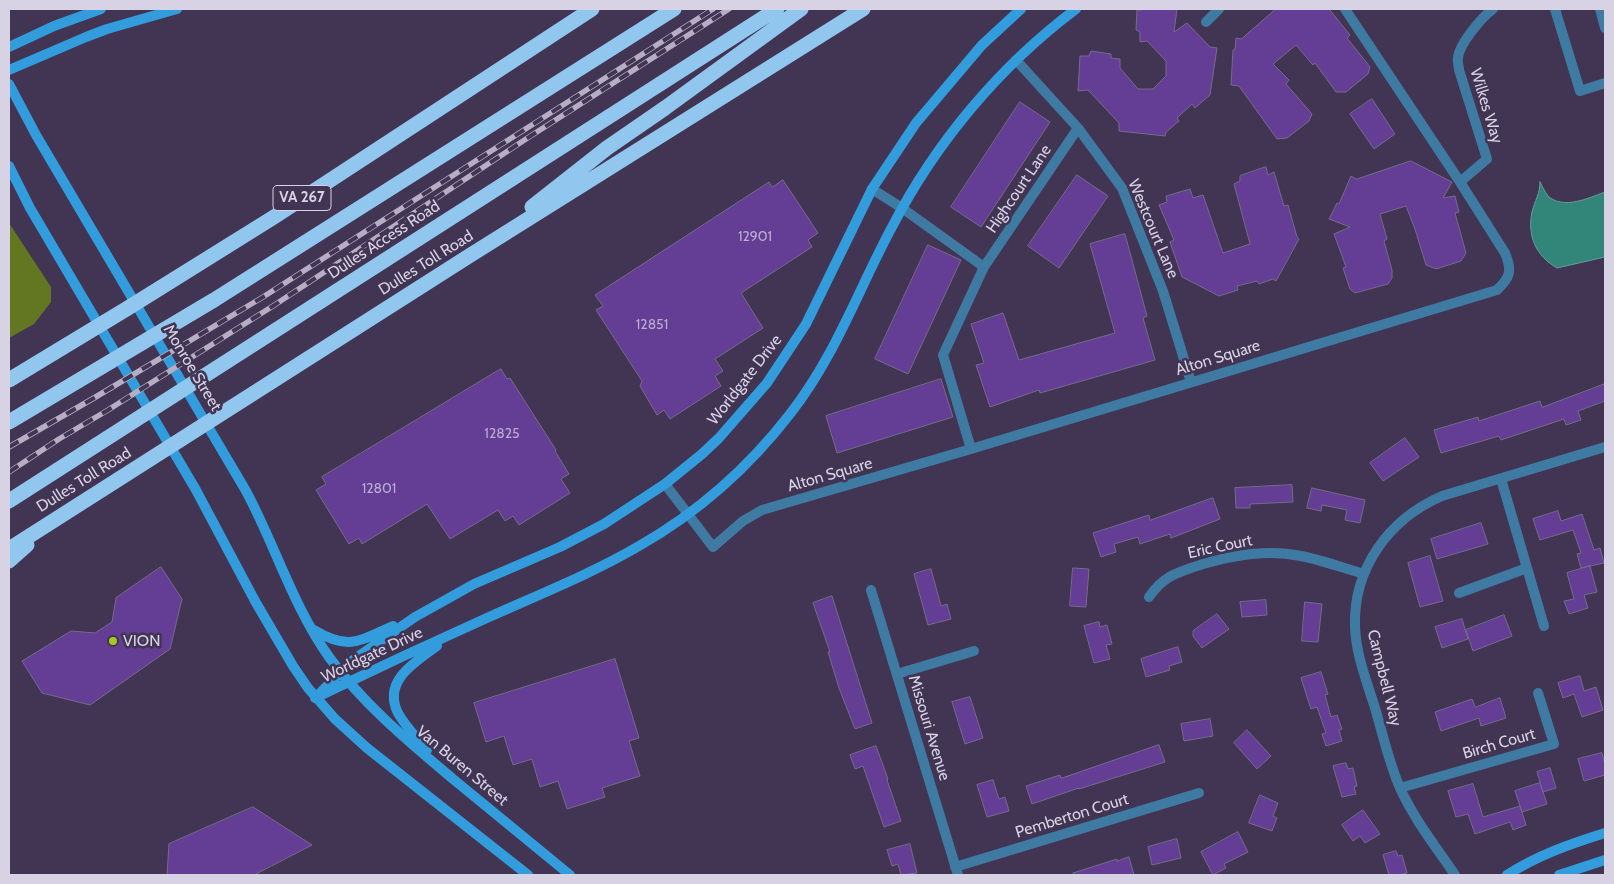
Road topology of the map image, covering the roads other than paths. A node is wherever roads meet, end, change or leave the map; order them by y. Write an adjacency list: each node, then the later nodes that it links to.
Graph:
1 (101, 9): 17 (street)
2 (177, 9): 19 (street)
3 (592, 9): 29 (highway, VA 267)
4 (674, 9): 33 (highway)
5 (777, 9): 38 (highway, Dulles Access Road)
6 (801, 9): 27 (highway)
7 (863, 9): 27 (highway, Dulles Toll Road)
8 (1021, 9): 25 (street, Worldgate Drive)
9 (1076, 9): 18 (street, Worldgate Drive)
10 (1219, 9): 15 (street)
11 (1345, 9): 24 (street, Alton Square)
12 (1492, 9): 24 (street, Wilkes Way)
13 (1555, 9): 20 (street)
14 (1600, 9): 16 (street)
15 (1206, 22)
16 (1605, 28)
17 (9, 47)
18 (1016, 60): 22 (street, Westcourt Lane); 26 (street, Worldgate Drive)
19 (9, 70)
20 (1605, 83)
21 (9, 84): 50 (street, Monroe Street)
22 (1078, 128): 28 (street, Highcourt Lane); 32 (street, Westcourt Lane)
23 (9, 166): 57 (street)
24 (1460, 182): 32 (street, Alton Square)
25 (872, 189): 26 (street); 37 (street, Worldgate Drive)
26 (902, 208): 28 (street); 40 (street, Worldgate Drive)
27 (470, 256): 39 (highway, Dulles Toll Road)
28 (984, 268): 35 (street, Highcourt Lane)
29 (31, 367): 30 (highway); 31 (highway, VA 267)
30 (9, 376)
31 (9, 380)
32 (1191, 382): 35 (street, Alton Square)
33 (9, 422)
34 (1605, 447): 36 (street, Campbell Way)
35 (971, 449): 40 (street, Alton Square)
36 (1501, 478): 43 (street); 44 (street, Campbell Way)
37 (665, 484): 40 (street, Alton Square); 48 (street, Worldgate Drive)
38 (9, 500)
39 (64, 513): 41 (highway, Dulles Toll Road); 42 (highway)
40 (688, 514): 51 (street, Worldgate Drive)
41 (9, 549)
42 (9, 561)
43 (1527, 568): 46 (street); 49 (street)
44 (1364, 574): 47 (street, Eric Court); 59 (street, Campbell Way)
45 (871, 590): 54 (street, Missouri Avenue)
46 (1459, 593)
47 (1149, 597)
48 (415, 616): 50 (street); 53 (street, Worldgate Drive)
49 (1544, 626)
50 (312, 629): 53 (street, Monroe Street)
51 (453, 633): 55 (street, Worldgate Drive); 58 (street)
52 (974, 651): 54 (street)
53 (340, 672): 55 (street, Van Buren Street); 57 (street, Worldgate Drive)
54 (897, 674): 63 (street, Missouri Avenue)
55 (348, 682): 57 (street, Worldgate Drive); 58 (street, Van Buren Street)
56 (1538, 693): 59 (street, Birch Court)
57 (315, 698): 64 (street)
58 (441, 769): 65 (street, Van Buren Street)
59 (1400, 788): 66 (street, Campbell Way)
60 (1199, 794): 63 (street, Pemberton Court)
61 (1605, 833): 67 (street)
62 (1605, 860): 68 (street)
63 (956, 871)
64 (528, 875)
65 (570, 875)
66 (1455, 875)
67 (1507, 875)
68 (1559, 875)

